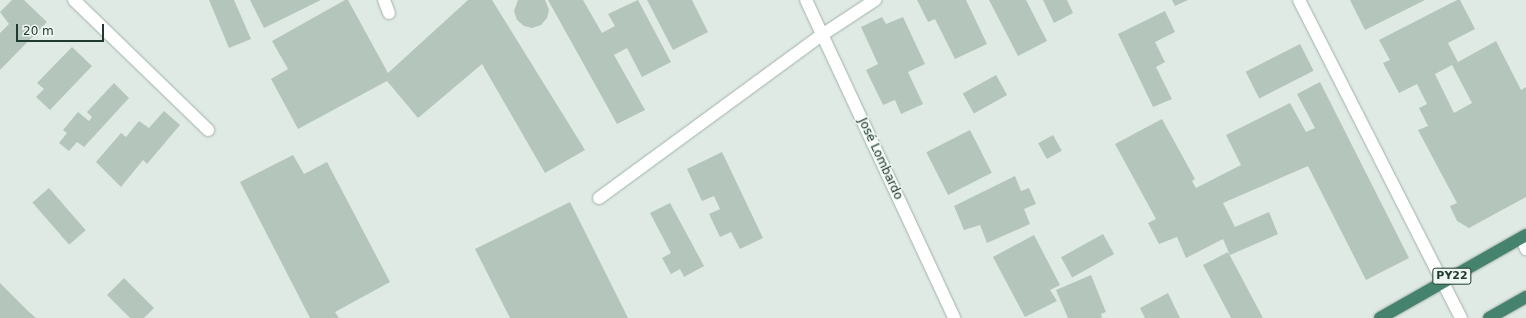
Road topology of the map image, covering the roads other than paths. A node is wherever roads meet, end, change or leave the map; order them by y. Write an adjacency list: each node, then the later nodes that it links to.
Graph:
1 (74, 0): 8 (street)
2 (384, 0): 6 (street)
3 (806, 0): 7 (street, José Lombardo)
4 (875, 0): 7 (street)
5 (1299, 0): 12 (street)
6 (389, 13)
7 (822, 35): 9 (street); 14 (street, José Lombardo)
8 (208, 130)
9 (598, 198)
10 (1524, 236): 11 (street); 12 (highway, PY22)
11 (1526, 250)
12 (1444, 281): 15 (highway, PY22); 16 (street)
13 (1526, 297): 17 (highway)
14 (954, 318)
15 (1380, 318)
16 (1461, 318)
17 (1489, 318)

